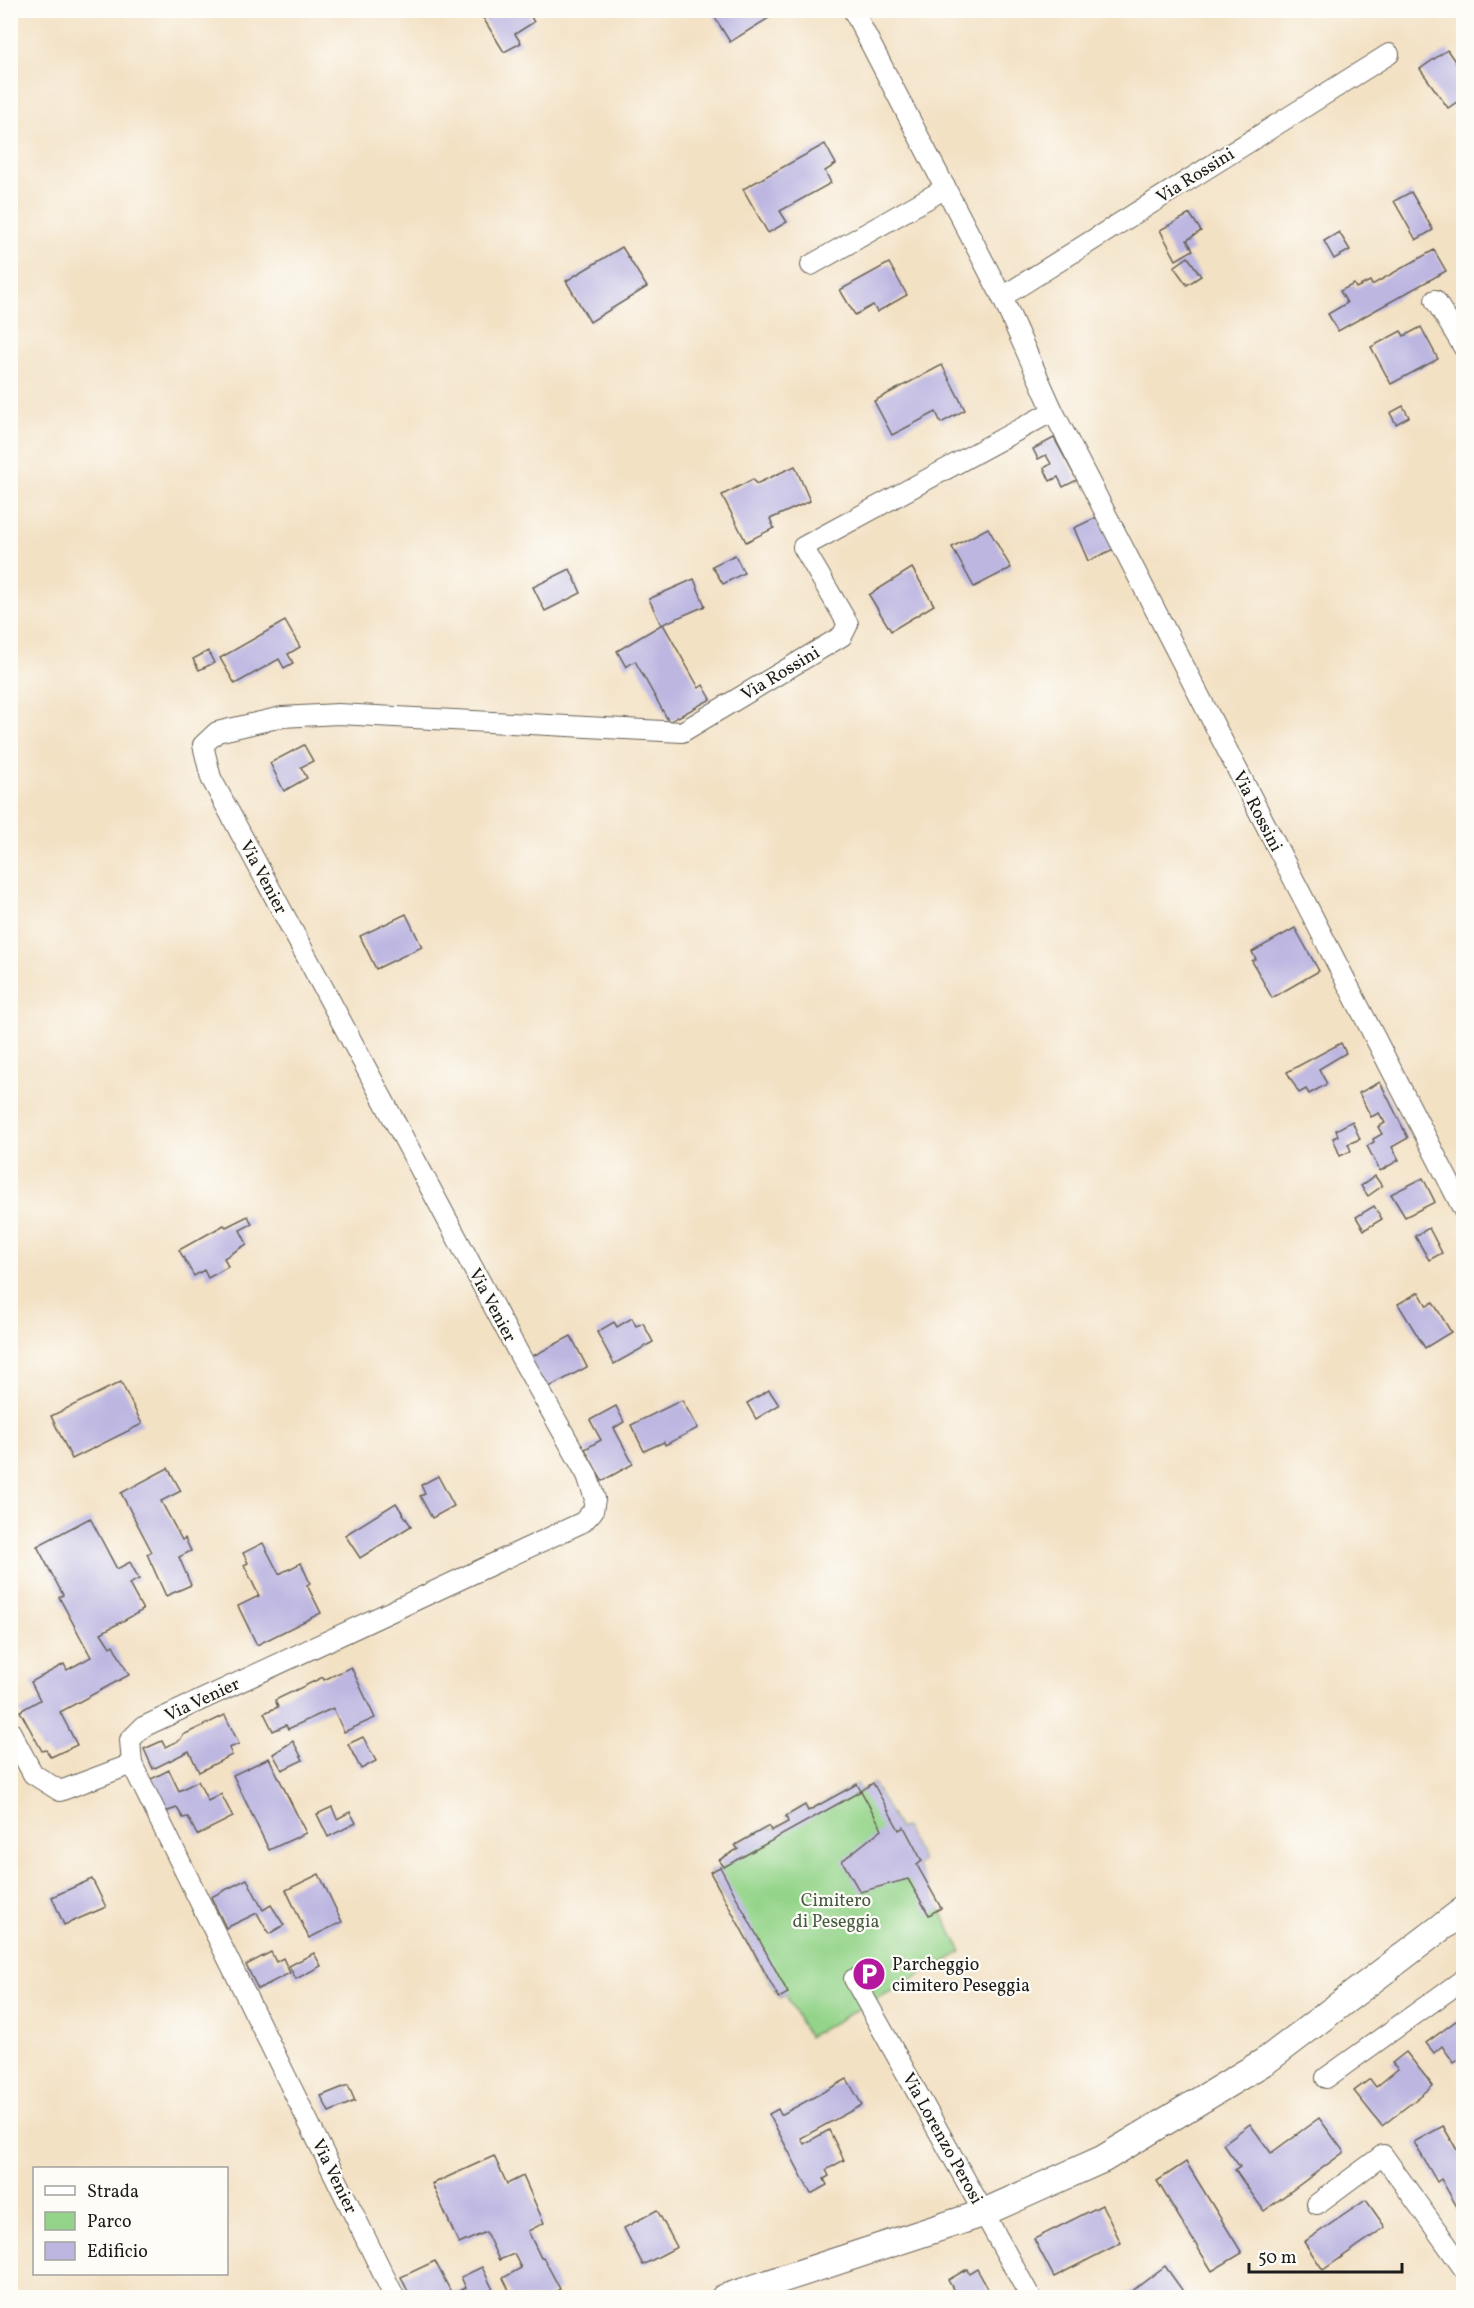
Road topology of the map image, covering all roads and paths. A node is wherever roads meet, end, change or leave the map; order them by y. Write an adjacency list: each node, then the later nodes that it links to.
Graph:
1 (853, 10): 3 (street, Via Rossini)
2 (1389, 54): 5 (street, Via Rossini)
3 (946, 188): 4 (street); 5 (street, Via Rossini)
4 (811, 265)
5 (1002, 297): 8 (street, Via Rossini)
6 (1435, 300): 7 (street)
7 (1464, 348)
8 (1053, 411): 9 (street, Via Rossini); 10 (street, Via Rossini)
9 (338, 714): 12 (street, Via Venier)
10 (1464, 1211)
11 (10, 1731): 12 (street)
12 (132, 1764): 20 (street, Via Venier)
13 (1464, 1910): 18 (main road)
14 (854, 1979): 18 (street, Via Lorenzo Perosi)
15 (1464, 1980): 16 (street)
16 (1326, 2078)
17 (1317, 2204): 19 (street)
18 (984, 2212): 21 (main road); 22 (street, Via Lorenzo Perosi)
19 (1464, 2269)
20 (395, 2298)
21 (724, 2298)
22 (1031, 2298)

